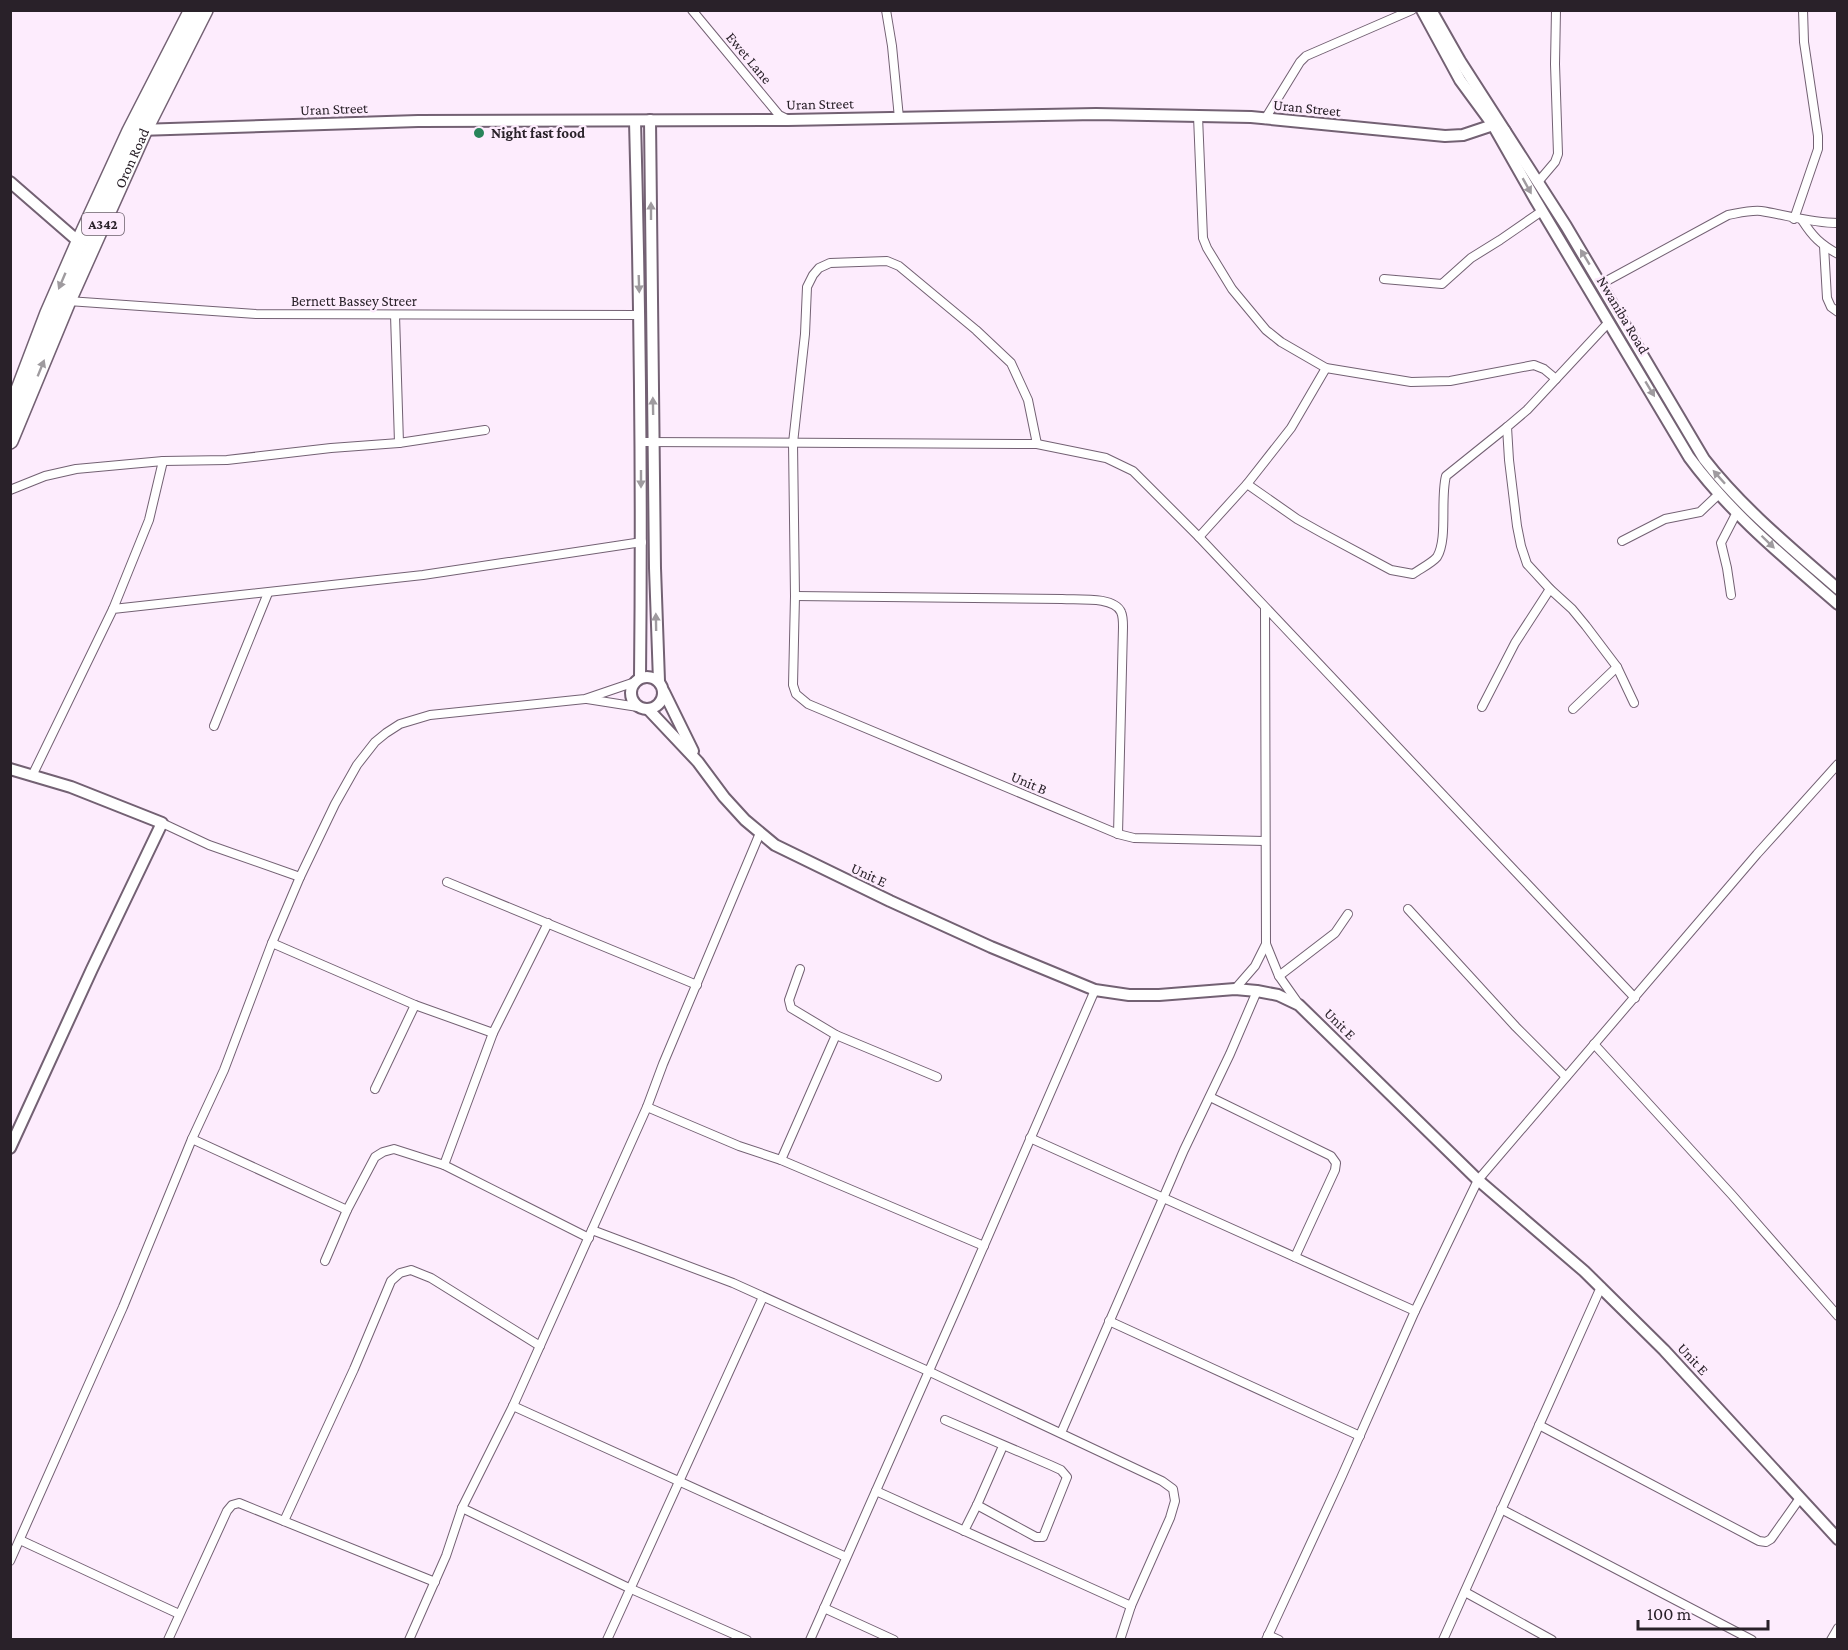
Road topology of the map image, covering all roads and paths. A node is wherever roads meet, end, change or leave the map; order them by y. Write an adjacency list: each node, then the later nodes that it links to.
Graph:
1 (192, 10): 17 (highway, Oron Road / A342)
2 (205, 10): 17 (highway, Oron Road / A342)
3 (692, 10): 15 (street, Ewet Lane)
4 (885, 10): 11 (street)
5 (1412, 10): 12 (street)
6 (1422, 10): 16 (street, Nwaniba Road)
7 (1431, 10): 18 (street)
8 (1556, 10): 20 (street)
9 (1803, 10): 22 (street)
10 (1198, 116): 11 (street, Uran Street); 12 (street, Uran Street); 34 (street)
11 (899, 118): 15 (street, Uran Street)
12 (1265, 119): 16 (street, Uran Street)
13 (635, 120): 14 (street, Uran Street); 17 (street, Uran Street); 32 (street, one-way to 32)
14 (650, 120): 15 (street, Uran Street); 42 (street, one-way to 14)
15 (788, 120)
16 (1493, 125): 18 (street); 21 (street, Nwaniba Road, one-way to 21)
17 (137, 130): 24 (highway, Oron Road / A342); 29 (highway, Oron Road / A342)
18 (1505, 131): 20 (street)
19 (10, 182): 24 (street)
20 (1538, 182): 28 (street, one-way to 20)
21 (1542, 211): 27 (street); 33 (street, Nwaniba Road)
22 (1798, 220): 23 (street); 25 (street); 28 (street)
23 (1838, 223)
24 (79, 242): 36 (highway, Oron Road / A342, one-way to 36)
25 (1824, 246): 26 (street); 30 (street)
26 (1838, 254)
27 (1384, 279)
28 (1601, 284): 54 (street, one-way to 28)
29 (68, 301): 31 (street, Bernett Bassey Streer); 39 (highway, Oron Road / A342, one-way to 29)
30 (1838, 312)
31 (395, 315): 32 (street, Bernett Bassey Streer); 41 (street)
32 (640, 315): 40 (street)
33 (1609, 322): 35 (street); 48 (street, Nwaniba Road, one-way to 48)
34 (1326, 368): 35 (street); 46 (street)
35 (1556, 379): 37 (street)
36 (10, 412)
37 (1507, 427): 46 (street); 53 (street)
38 (485, 430): 41 (street)
39 (10, 441)
40 (641, 442): 42 (street); 52 (street, one-way to 52)
41 (399, 443): 45 (street)
42 (654, 443): 43 (street); 63 (street, one-way to 42)
43 (793, 443): 44 (street); 44 (street); 57 (street)
44 (1038, 444): 50 (street)
45 (162, 461): 47 (street); 60 (street)
46 (1248, 484): 50 (street)
47 (10, 490)
48 (1719, 494): 49 (street, Nwaniba Road); 51 (street)
49 (1737, 512): 56 (street); 58 (street, Nwaniba Road, one-way to 58)
50 (1199, 537): 59 (street)
51 (1622, 541)
52 (642, 542): 55 (street); 62 (street)
53 (1550, 589): 61 (street); 67 (street)
54 (1838, 589)
55 (268, 593): 60 (street); 70 (street)
56 (1731, 595)
57 (795, 596): 77 (street, Unit B); 77 (street)
58 (1838, 604)
59 (1265, 608): 78 (street); 92 (street)
60 (113, 609): 74 (street)
61 (1617, 667): 66 (street); 69 (street)
62 (638, 680): 63 (street); 65 (street); 68 (street)
63 (658, 681): 64 (street)
64 (664, 692): 68 (street); 71 (street)
65 (585, 699): 68 (street); 79 (street)
66 (1634, 703)
67 (1482, 707)
68 (643, 708): 71 (street)
69 (1573, 709)
70 (214, 726)
71 (698, 762): 76 (street, Unit E)
72 (1838, 764): 92 (street)
73 (10, 769): 74 (street)
74 (32, 776): 75 (street)
75 (162, 823): 79 (street); 105 (street)
76 (760, 832): 88 (street); 90 (street, Unit E)
77 (1118, 834): 78 (street, Unit B)
78 (1265, 841): 85 (street)
79 (300, 877): 84 (street)
80 (447, 882): 83 (street)
81 (1408, 909): 99 (street)
82 (1348, 914): 87 (street)
83 (548, 922): 88 (street); 95 (street)
84 (272, 943): 93 (street); 104 (street)
85 (1266, 944): 87 (street); 89 (street)
86 (800, 969): 96 (street)
87 (1280, 976): 94 (street)
88 (697, 985): 102 (street)
89 (1235, 989): 90 (street, Unit E); 91 (street, Unit E)
90 (1095, 990): 103 (street)
91 (1257, 991): 94 (street, Unit E); 101 (street)
92 (1635, 998): 97 (street)
93 (415, 1005): 95 (street); 100 (street)
94 (1299, 1005): 108 (street, Unit E)
95 (493, 1033): 107 (street)
96 (836, 1035): 98 (street); 106 (street)
97 (1594, 1044): 99 (street); 118 (street)
98 (937, 1077)
99 (1566, 1077): 108 (street)
100 (375, 1089)
101 (1210, 1097): 109 (street); 113 (street)
102 (647, 1107): 106 (street); 111 (street)
103 (1030, 1138): 109 (street); 112 (street)
104 (192, 1139): 110 (street); 137 (street)
105 (10, 1149)
106 (781, 1160): 112 (street)
107 (444, 1165): 110 (street); 111 (street)
108 (1478, 1180): 115 (street, Unit E); 117 (street)
109 (1163, 1199): 113 (street); 119 (street)
110 (347, 1210): 114 (street)
111 (590, 1234): 116 (street); 120 (street)
112 (984, 1246): 121 (street)
113 (1295, 1257): 117 (street)
114 (325, 1261)
115 (1601, 1287): 124 (street); 130 (street, Unit E)
116 (763, 1297): 121 (street); 128 (street)
117 (1415, 1311): 126 (street)
118 (1838, 1317)
119 (1109, 1321): 125 (street); 126 (street)
120 (540, 1346): 122 (street); 134 (street)
121 (928, 1371): 125 (street); 129 (street)
122 (513, 1406): 128 (street); 132 (street)
123 (945, 1420): 127 (street)
124 (1539, 1425): 130 (street); 133 (street)
125 (1061, 1433): 143 (street)
126 (1360, 1436): 147 (street)
127 (1003, 1446): 131 (street); 131 (street)
128 (678, 1481): 138 (street); 141 (street)
129 (876, 1491): 135 (street); 138 (street)
130 (1800, 1497): 136 (street, Unit E)
131 (977, 1505): 135 (street)
132 (462, 1508): 140 (street); 141 (street)
133 (1501, 1509): 142 (street); 158 (street)
134 (284, 1521): 140 (street); 145 (street)
135 (964, 1531): 143 (street)
136 (1838, 1539)
137 (20, 1540): 139 (street); 145 (street)
138 (846, 1557): 144 (street)
139 (10, 1561)
140 (435, 1582): 148 (street)
141 (629, 1588): 150 (street); 151 (street)
142 (1464, 1592): 156 (street); 157 (street)
143 (1131, 1606): 154 (street)
144 (824, 1608): 152 (street); 153 (street)
145 (179, 1614): 149 (street)
146 (1838, 1628): 159 (street)
147 (1267, 1637): 155 (street)
148 (412, 1639)
149 (168, 1640)
150 (607, 1640)
151 (747, 1640)
152 (810, 1640)
153 (894, 1640)
154 (1120, 1640)
155 (1279, 1640)
156 (1443, 1640)
157 (1552, 1640)
158 (1752, 1640)
159 (1831, 1640)

